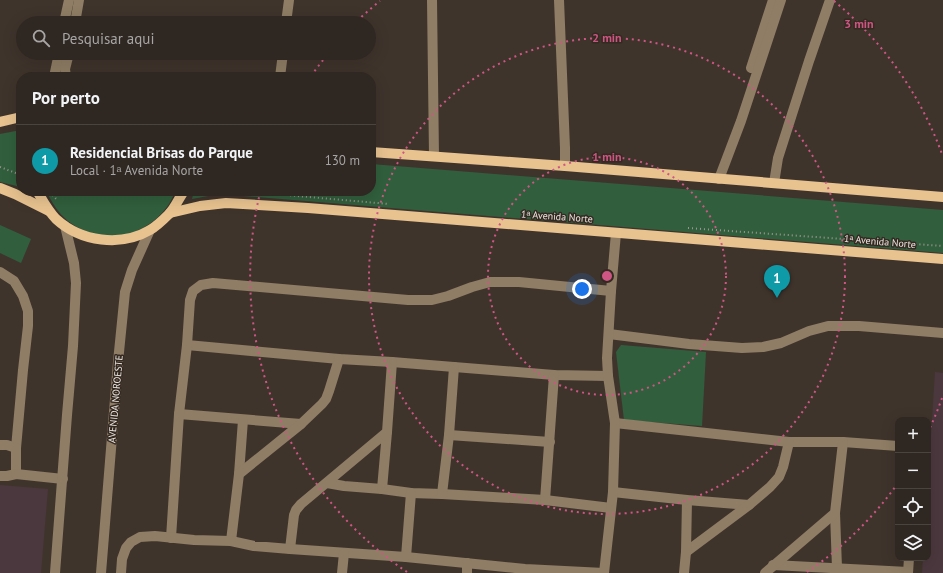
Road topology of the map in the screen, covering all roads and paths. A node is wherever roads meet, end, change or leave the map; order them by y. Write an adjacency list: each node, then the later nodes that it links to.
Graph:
1 (69, 0): 9 (street)
2 (79, 0): 10 (street)
3 (289, 0): 11 (street)
4 (432, 0): 21 (street)
5 (559, 0): 22 (street)
6 (773, 0): 25 (street)
7 (781, 0): 25 (street)
8 (830, 0): 26 (street)
9 (66, 16)
10 (76, 16)
11 (287, 16)
12 (58, 60): 15 (street)
13 (67, 60): 16 (street)
14 (282, 60): 17 (street)
15 (55, 72)
16 (65, 72)
17 (281, 72)
18 (16, 118): 19 (main road)
19 (0, 122)
20 (376, 152): 21 (main road)
21 (434, 156): 22 (main road)
22 (565, 166): 25 (main road)
23 (0, 167): 24 (path)
24 (16, 173)
25 (717, 179): 26 (main road)
26 (774, 184): 34 (main road)
27 (0, 188): 28 (main road)
28 (16, 194)
29 (19, 196): 37 (main road)
30 (40, 196): 37 (main road)
31 (54, 196): 35 (path)
32 (181, 196): 38 (main road)
33 (298, 196): 36 (path)
34 (943, 197)
35 (58, 201)
36 (396, 204)
37 (49, 211): 39 (main road)
38 (170, 213): 41 (main road); 42 (main road, 1ᵃ Avenida Norte)
39 (65, 226): 41 (main road); 70 (street)
40 (686, 227): 43 (path)
41 (150, 230): 93 (street, AVENIDA NOROESTE)
42 (616, 232): 44 (main road, 1ᵃ Avenida Norte); 46 (street)
43 (943, 246)
44 (943, 259)
45 (0, 272): 66 (street)
46 (611, 291): 48 (street); 49 (street)
47 (943, 333): 48 (street)
48 (608, 334): 54 (street)
49 (187, 345): 50 (street); 55 (street)
50 (339, 359): 51 (street); 58 (street)
51 (392, 362): 52 (street); 59 (street)
52 (454, 367): 53 (street); 60 (street)
53 (554, 375): 54 (street); 61 (street)
54 (608, 376): 57 (street)
55 (180, 414): 56 (street); 81 (street)
56 (243, 420): 58 (street); 68 (street)
57 (615, 423): 62 (street); 73 (street)
58 (300, 424): 68 (street)
59 (388, 432): 71 (street); 72 (street)
60 (449, 435): 61 (street); 75 (street)
61 (550, 442): 76 (street)
62 (790, 442): 63 (street); 78 (street)
63 (843, 442): 65 (street); 80 (street)
64 (0, 445): 66 (street)
65 (895, 446)
66 (16, 448): 67 (street)
67 (16, 474): 69 (street); 70 (street)
68 (239, 474): 82 (street)
69 (0, 476)
70 (63, 479): 92 (street)
71 (327, 484): 72 (street); 83 (street)
72 (382, 489): 74 (street)
73 (613, 492): 77 (street); 79 (street)
74 (411, 493): 75 (street); 86 (street)
75 (442, 494): 76 (street)
76 (545, 500): 79 (street)
77 (687, 500): 78 (street); 84 (street)
78 (749, 504): 84 (street)
79 (611, 508): 96 (street)
80 (835, 513): 88 (street); 90 (street)
81 (171, 538): 82 (street); 94 (street)
82 (231, 541): 83 (street)
83 (290, 549): 85 (street)
84 (686, 552): 97 (street)
85 (344, 553): 86 (street); 95 (street)
86 (406, 557): 89 (street)
87 (910, 561): 99 (street)
88 (773, 565): 90 (street); 98 (street)
89 (467, 568): 91 (street)
90 (837, 568): 99 (street)
91 (525, 571): 96 (street)
92 (56, 573)
93 (101, 573)
94 (121, 573)
95 (342, 573)
96 (604, 573)
97 (684, 573)
98 (765, 573)
99 (908, 573)

